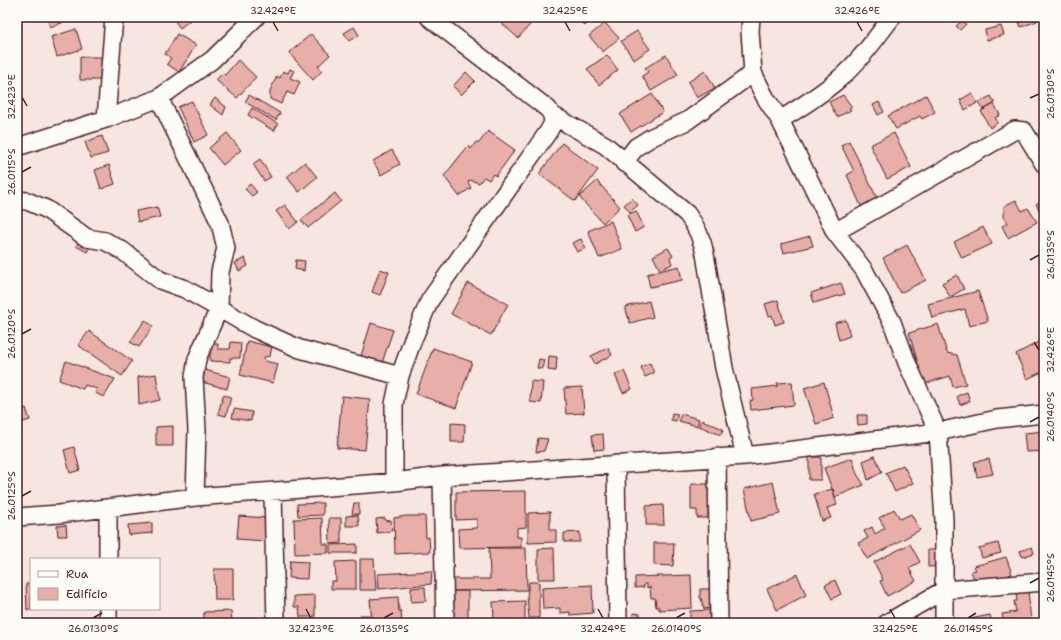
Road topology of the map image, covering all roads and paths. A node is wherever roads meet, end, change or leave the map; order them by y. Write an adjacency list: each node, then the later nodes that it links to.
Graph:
1 (114, 17): 9 (street)
2 (256, 17): 7 (street)
3 (430, 17): 8 (street)
4 (751, 17): 6 (street)
5 (892, 17): 10 (street)
6 (753, 73): 10 (street); 12 (street)
7 (159, 98): 9 (street); 16 (street)
8 (552, 115): 12 (street); 17 (street)
9 (106, 119): 11 (street)
10 (780, 120): 15 (street)
11 (17, 147)
12 (624, 163): 20 (street)
13 (1044, 164): 15 (street)
14 (17, 200): 16 (street)
15 (835, 232): 19 (street)
16 (219, 308): 17 (street); 26 (street)
17 (400, 376): 24 (street)
18 (1044, 414): 19 (street)
19 (938, 432): 20 (street); 31 (street)
20 (745, 456): 21 (street)
21 (717, 457): 22 (street); 37 (street)
22 (616, 464): 23 (street); 36 (street)
23 (442, 476): 24 (street); 35 (street)
24 (394, 482): 25 (street)
25 (273, 492): 26 (street); 34 (street)
26 (194, 497): 27 (street)
27 (108, 508): 28 (street); 29 (street)
28 (17, 516)
29 (108, 558)
30 (1044, 582): 31 (street)
31 (944, 590): 38 (street); 39 (street)
32 (108, 610): 33 (street)
33 (108, 623)
34 (276, 623)
35 (445, 623)
36 (618, 623)
37 (719, 623)
38 (887, 623)
39 (944, 623)

